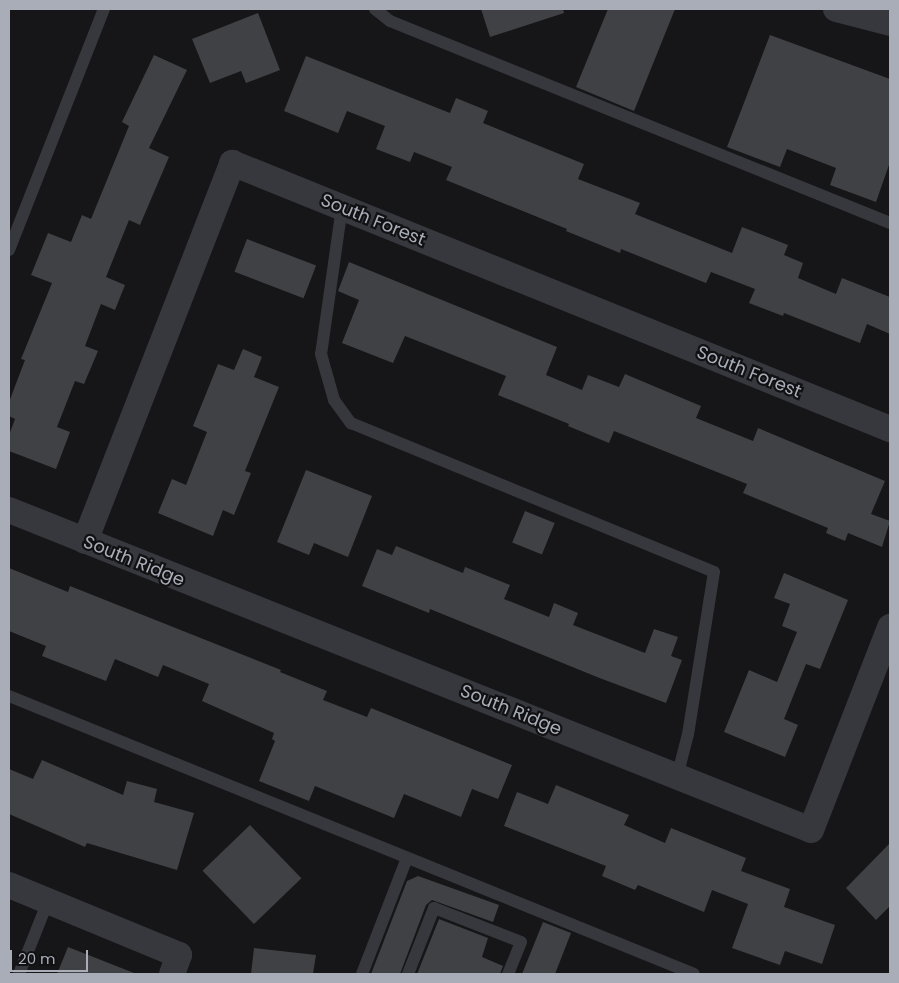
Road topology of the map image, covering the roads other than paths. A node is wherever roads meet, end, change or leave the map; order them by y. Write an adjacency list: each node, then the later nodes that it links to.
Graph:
1 (104, 9): 7 (lane)
2 (375, 9): 6 (lane)
3 (836, 9): 4 (street)
4 (890, 23)
5 (342, 207): 8 (street, South Forest); 10 (street, South Forest); 13 (lane)
6 (890, 223)
7 (9, 250)
8 (890, 429)
9 (9, 510): 10 (street, South Ridge)
10 (86, 541): 13 (street, South Ridge)
11 (890, 628): 13 (street, South Ridge)
12 (9, 696): 14 (lane)
13 (677, 777)
14 (407, 858): 19 (lane); 22 (lane)
15 (9, 885): 16 (street)
16 (48, 902): 17 (street); 18 (lane)
17 (176, 965)
18 (19, 974)
19 (362, 974)
20 (408, 974): 21 (lane)
21 (508, 974)
22 (694, 974)

